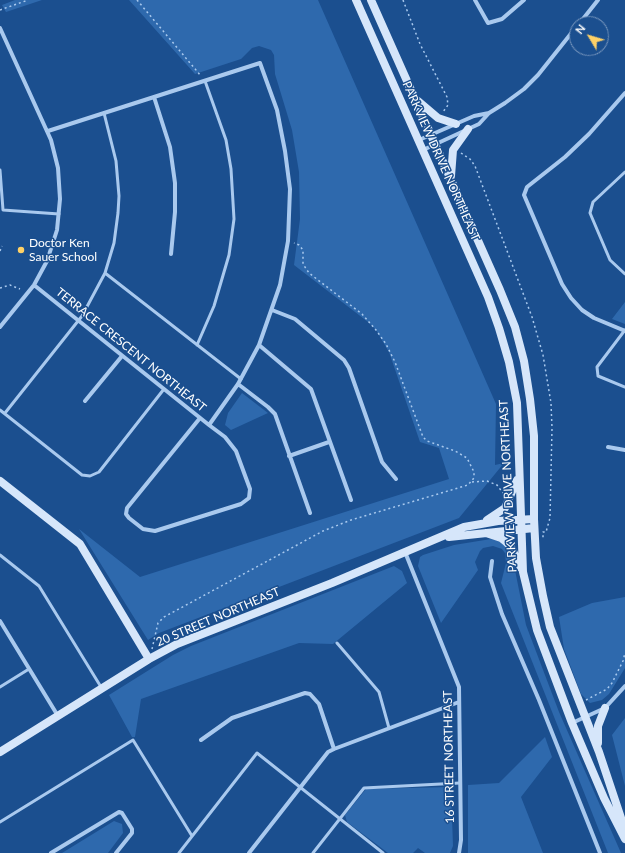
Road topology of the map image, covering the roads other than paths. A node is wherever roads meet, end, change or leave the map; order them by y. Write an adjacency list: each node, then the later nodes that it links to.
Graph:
1 (356, 0): 19 (main road, PARKVIEW DRIVE NORTHEAST)
2 (371, 0): 12 (main road, PARKVIEW DRIVE NORTHEAST)
3 (475, 0): 4 (street)
4 (524, 0)
5 (598, 0): 6 (street)
6 (585, 16)
7 (0, 28): 17 (street)
8 (569, 36): 13 (street)
9 (205, 81): 11 (street, TERRACE CRESCENT NORTHEAST); 30 (street, TERRACE CRESCENT NORTHEAST); 34 (lane)
10 (625, 93): 33 (street)
11 (154, 97): 14 (street, TERRACE CRESCENT NORTHEAST); 26 (street)
12 (415, 98): 15 (main road); 18 (main road, PARKVIEW DRIVE NORTHEAST)
13 (489, 113): 15 (street); 16 (street)
14 (104, 114): 17 (street, TERRACE CRESCENT NORTHEAST); 27 (lane)
15 (456, 124): 18 (street)
16 (468, 129): 20 (street); 24 (main road)
17 (48, 131): 25 (street)
18 (431, 135): 19 (street); 20 (main road, PARKVIEW DRIVE NORTHEAST)
19 (419, 140): 21 (main road, PARKVIEW DRIVE NORTHEAST)
20 (436, 144): 21 (street); 24 (main road, PARKVIEW DRIVE NORTHEAST)
21 (423, 150): 49 (main road, PARKVIEW DRIVE NORTHEAST)
22 (0, 170): 25 (lane)
23 (625, 172): 28 (lane)
24 (451, 179): 55 (main road, PARKVIEW DRIVE NORTHEAST)
25 (59, 214): 29 (street)
26 (171, 254)
27 (105, 273): 31 (lane); 34 (lane)
28 (625, 274)
29 (34, 285): 31 (street, TERRACE CRESCENT NORTHEAST); 32 (street)
30 (272, 310): 35 (street, TERRACE CRESCENT NORTHEAST); 50 (street)
31 (78, 321): 36 (street, TERRACE CRESCENT NORTHEAST); 42 (lane)
32 (0, 327)
33 (625, 331): 38 (lane)
34 (196, 344): 37 (lane)
35 (259, 345): 37 (street, TERRACE CRESCENT NORTHEAST); 45 (street)
36 (122, 356): 39 (street, TERRACE CRESCENT NORTHEAST); 40 (street)
37 (240, 381): 44 (street, TERRACE CRESCENT NORTHEAST); 48 (street)
38 (625, 387)
39 (164, 389): 42 (lane); 43 (street, TERRACE CRESCENT NORTHEAST)
40 (85, 401)
41 (0, 410): 42 (lane)
42 (5, 413)
43 (200, 418): 44 (street, TERRACE CRESCENT NORTHEAST); 44 (street)
44 (209, 425)
45 (329, 442): 48 (street); 52 (street)
46 (608, 447): 47 (street)
47 (625, 450)
48 (290, 456): 53 (street)
49 (518, 475): 54 (main road); 56 (main road, PARKVIEW DRIVE NORTHEAST)
50 (396, 479)
51 (0, 481): 65 (main road)
52 (351, 500)
53 (310, 513)
54 (479, 523): 56 (main road, 20 STREET NORTHEAST); 58 (main road, 20 STREET NORTHEAST)
55 (534, 523): 56 (main road, 20 STREET NORTHEAST); 73 (main road, PARKVIEW DRIVE NORTHEAST)
56 (521, 524): 57 (main road, 20 STREET NORTHEAST); 62 (main road, PARKVIEW DRIVE NORTHEAST)
57 (482, 532): 58 (main road, 20 STREET NORTHEAST); 62 (main road)
58 (437, 539): 59 (main road, 20 STREET NORTHEAST)
59 (404, 551): 65 (main road, 20 STREET NORTHEAST); 70 (street, 16 STREET NORTHEAST)
60 (0, 555): 69 (lane)
61 (492, 561): 94 (street, PARKVIEW DRIVE NORTHEAST)
62 (523, 572): 74 (main road, PARKVIEW DRIVE NORTHEAST)
63 (1, 624): 66 (street)
64 (337, 643): 75 (lane)
65 (149, 659): 69 (main road, 20 STREET NORTHEAST)
66 (29, 669): 68 (lane); 72 (street)
67 (625, 686): 71 (street)
68 (0, 687)
69 (102, 689): 72 (main road, 20 STREET NORTHEAST)
70 (459, 702): 75 (street); 80 (street, 16 STREET NORTHEAST)
71 (605, 708): 73 (street); 79 (main road)
72 (58, 716): 78 (main road, 20 STREET NORTHEAST)
73 (585, 718): 74 (street); 79 (main road, PARKVIEW DRIVE NORTHEAST)
74 (572, 723): 86 (main road, PARKVIEW DRIVE NORTHEAST)
75 (389, 728): 77 (street)
76 (201, 740): 77 (street)
77 (334, 748): 81 (street)
78 (0, 752)
79 (599, 752): 84 (main road, PARKVIEW DRIVE NORTHEAST)
80 (460, 783): 82 (lane); 93 (street, 16 STREET NORTHEAST)
81 (300, 788): 82 (lane); 85 (lane); 90 (street)
82 (340, 819): 91 (lane); 92 (lane)
83 (0, 822): 85 (lane)
84 (625, 830)
85 (192, 836): 89 (lane)
86 (625, 840)
87 (51, 853): 88 (street)
88 (116, 853)
89 (179, 853)
90 (249, 853)
91 (313, 853)
92 (383, 853)
93 (459, 853)
94 (600, 853)

